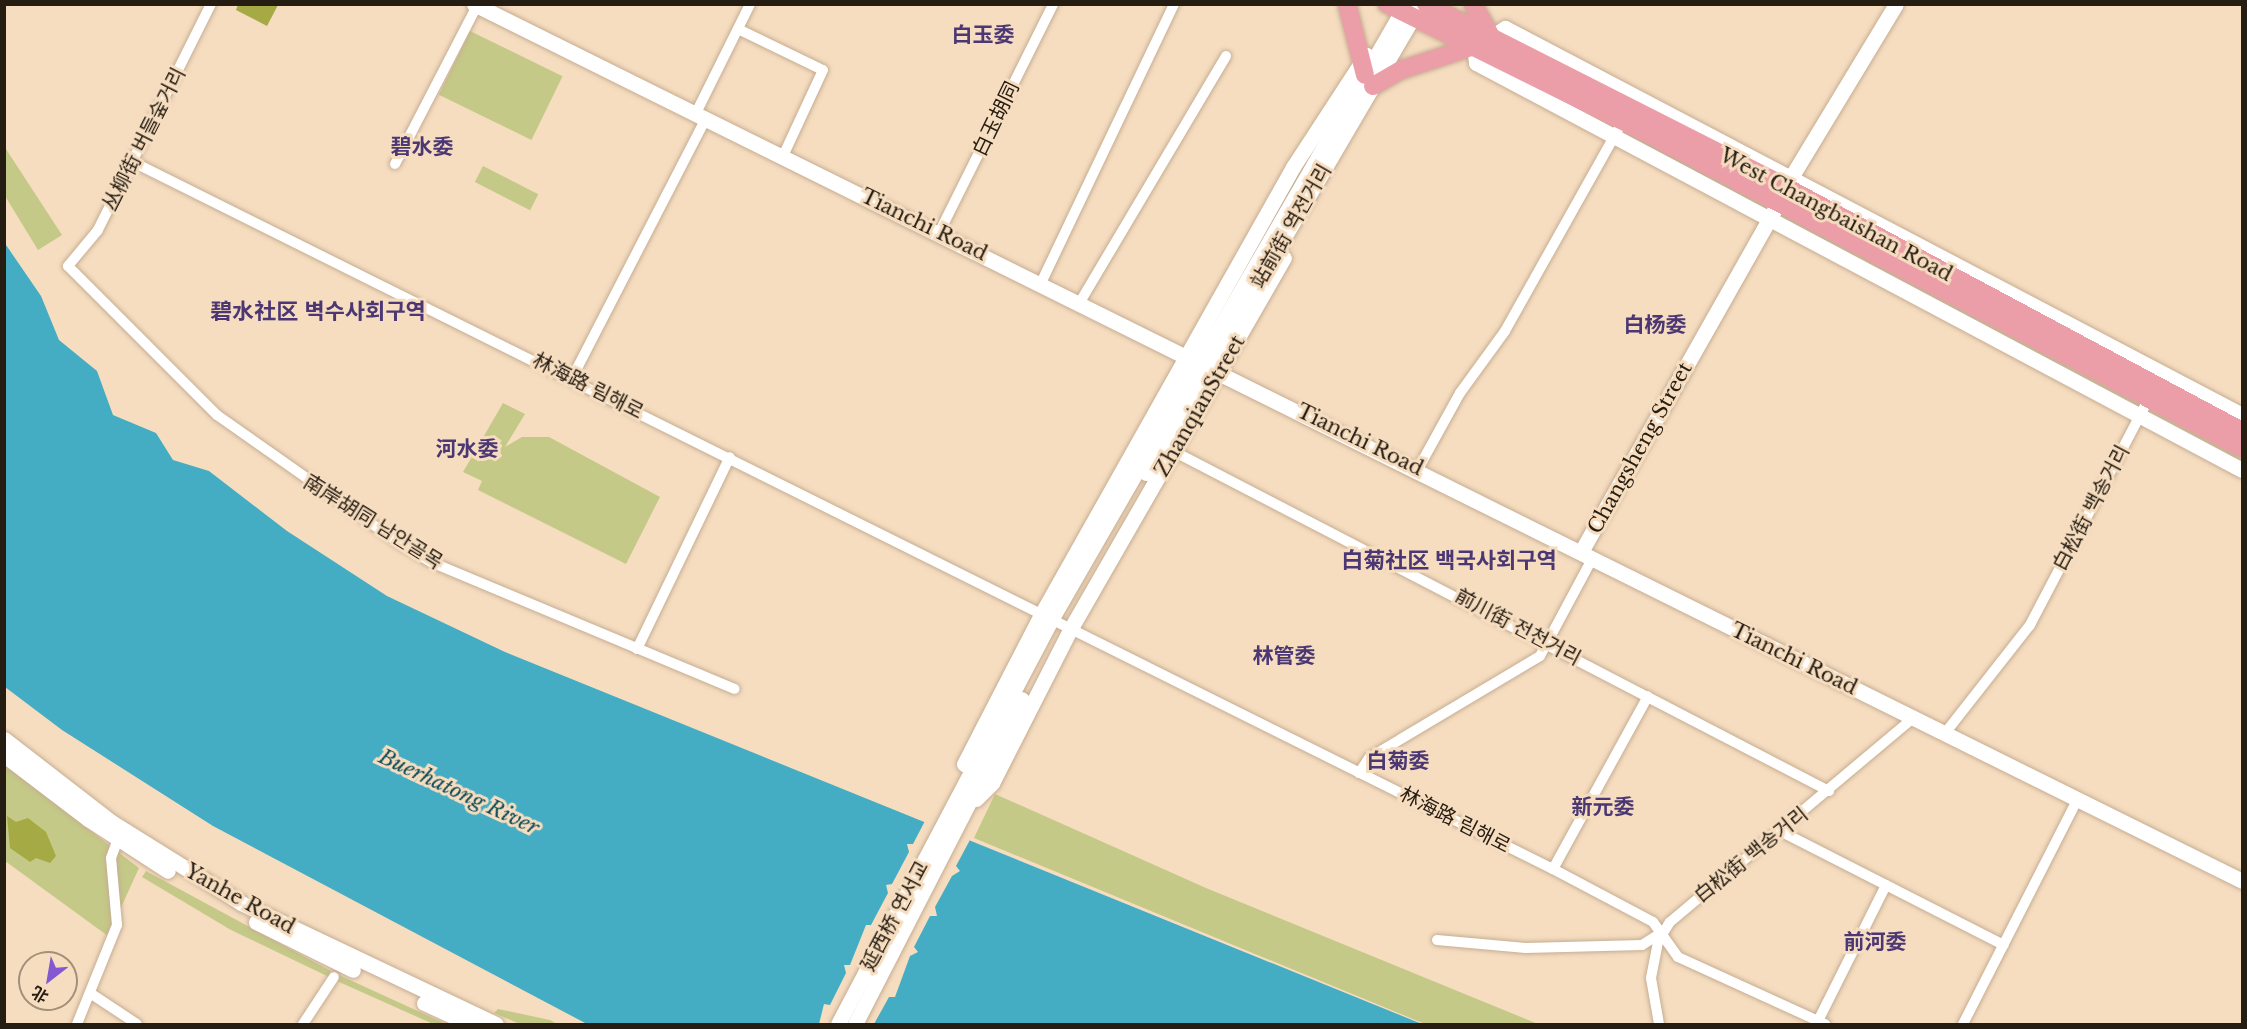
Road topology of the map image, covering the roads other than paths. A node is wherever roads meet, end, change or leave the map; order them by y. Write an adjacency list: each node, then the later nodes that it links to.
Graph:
1 (211, 4): 19 (street, 丛柳街 버들숲거리)
2 (750, 4): 10 (street)
3 (1053, 4): 22 (street, 白玉胡同)
4 (1174, 4): 24 (street)
5 (1347, 4): 14 (main road)
6 (1473, 4): 11 (main road)
7 (1896, 4): 21 (street, Changsheng Street)
8 (476, 5): 16 (street, Tianchi Road); 20 (street)
9 (1411, 8): 11 (main road, West Changbaishan Road); 12 (main road, West Changbaishan Road); 14 (street, ZhanqianStreet); 14 (street, ZhanqianStreet); 15 (street, ZhanqianStreet)
10 (738, 29): 16 (street); 18 (street)
11 (1498, 32): 21 (main road, West Changbaishan Road)
12 (1474, 46): 15 (main road); 17 (main road, West Changbaishan Road)
13 (1226, 56): 25 (street)
14 (1367, 73): 15 (main road); 26 (street, 站前街 역전거리); 26 (street, ZhanqianStreet)
15 (1391, 74): 26 (street, ZhanqianStreet)
16 (701, 116): 18 (street, Tianchi Road); 27 (street)
17 (1620, 127): 21 (main road, West Changbaishan Road); 35 (street)
18 (783, 156): 22 (street, Tianchi Road)
19 (133, 162): 23 (street, 丛柳街 버들숲거리); 27 (street, 林海路 림해로)
20 (395, 164)
21 (1781, 196): 28 (main road, West Changbaishan Road); 29 (street, West Changbaishan Road); 30 (street, West Changbaishan Road); 31 (main road, West Changbaishan Road); 37 (street, Changsheng Street)
22 (939, 233): 24 (street, Tianchi Road)
23 (68, 266): 40 (street, 南岸胡同 남안골목)
24 (1041, 283): 25 (street, Tianchi Road)
25 (1080, 302): 26 (street, Tianchi Road)
26 (1204, 364): 33 (street, ZhanqianStreet); 35 (street, Tianchi Road); 38 (street, ZhanqianStreet)
27 (572, 378): 34 (street, 林海路 림해로)
28 (2149, 398): 30 (street, 白松街 백송거리); 32 (main road, West Changbaishan Road)
29 (2242, 415)
30 (2140, 416): 36 (street, West Changbaishan Road); 44 (street, 白松街 백송거리)
31 (2242, 431)
32 (2242, 448)
33 (1173, 451): 38 (street, ZhanqianStreet); 39 (street, 前川街 전천거리)
34 (730, 457): 38 (street, 林海路 림해로); 40 (street)
35 (1418, 469): 37 (street, Tianchi Road)
36 (2242, 470)
37 (1588, 553): 39 (street); 43 (street, Tianchi Road)
38 (1056, 620): 47 (street, 林海路 림해로); 50 (street, ZhanqianStreet); 50 (street, ZhanqianStreet)
39 (1549, 645): 42 (street, 前川街 전천거리); 47 (street)
40 (637, 649): 41 (street, 南岸胡同 남안골목)
41 (735, 689)
42 (1648, 696): 48 (street, 前川街 전천거리); 53 (street)
43 (1914, 717): 44 (street, Tianchi Road); 48 (street, 白松街 백송거리)
44 (1946, 732): 49 (street, Tianchi Road)
45 (4, 739): 66 (street, Yanhe Road)
46 (4, 755): 52 (street, Yanhe Road)
47 (1359, 772): 53 (street, 林海路 림해로)
48 (1829, 791): 51 (street, 白松街 백송거리)
49 (2078, 798): 54 (street, Tianchi Road); 58 (street)
50 (962, 809): 67 (street, 延西桥 연서교); 68 (street, 延西桥 연서교)
51 (1780, 831): 55 (street); 56 (street, 白松街 백송거리)
52 (118, 840): 60 (street); 65 (street, Yanhe Road)
53 (1553, 869): 56 (street, 林海路 림해로)
54 (2242, 880)
55 (1886, 885): 58 (street); 61 (street)
56 (1662, 933): 57 (street, 白松街 백송거리); 61 (street, 林海路 림해로); 69 (street)
57 (1437, 940)
58 (2004, 945): 70 (street)
59 (334, 977): 64 (street)
60 (90, 993): 62 (street); 63 (street)
61 (1821, 1023)
62 (77, 1024)
63 (137, 1024)
64 (303, 1024)
65 (470, 1024)
66 (496, 1024)
67 (838, 1024)
68 (855, 1024)
69 (1659, 1024)
70 (1964, 1024)

